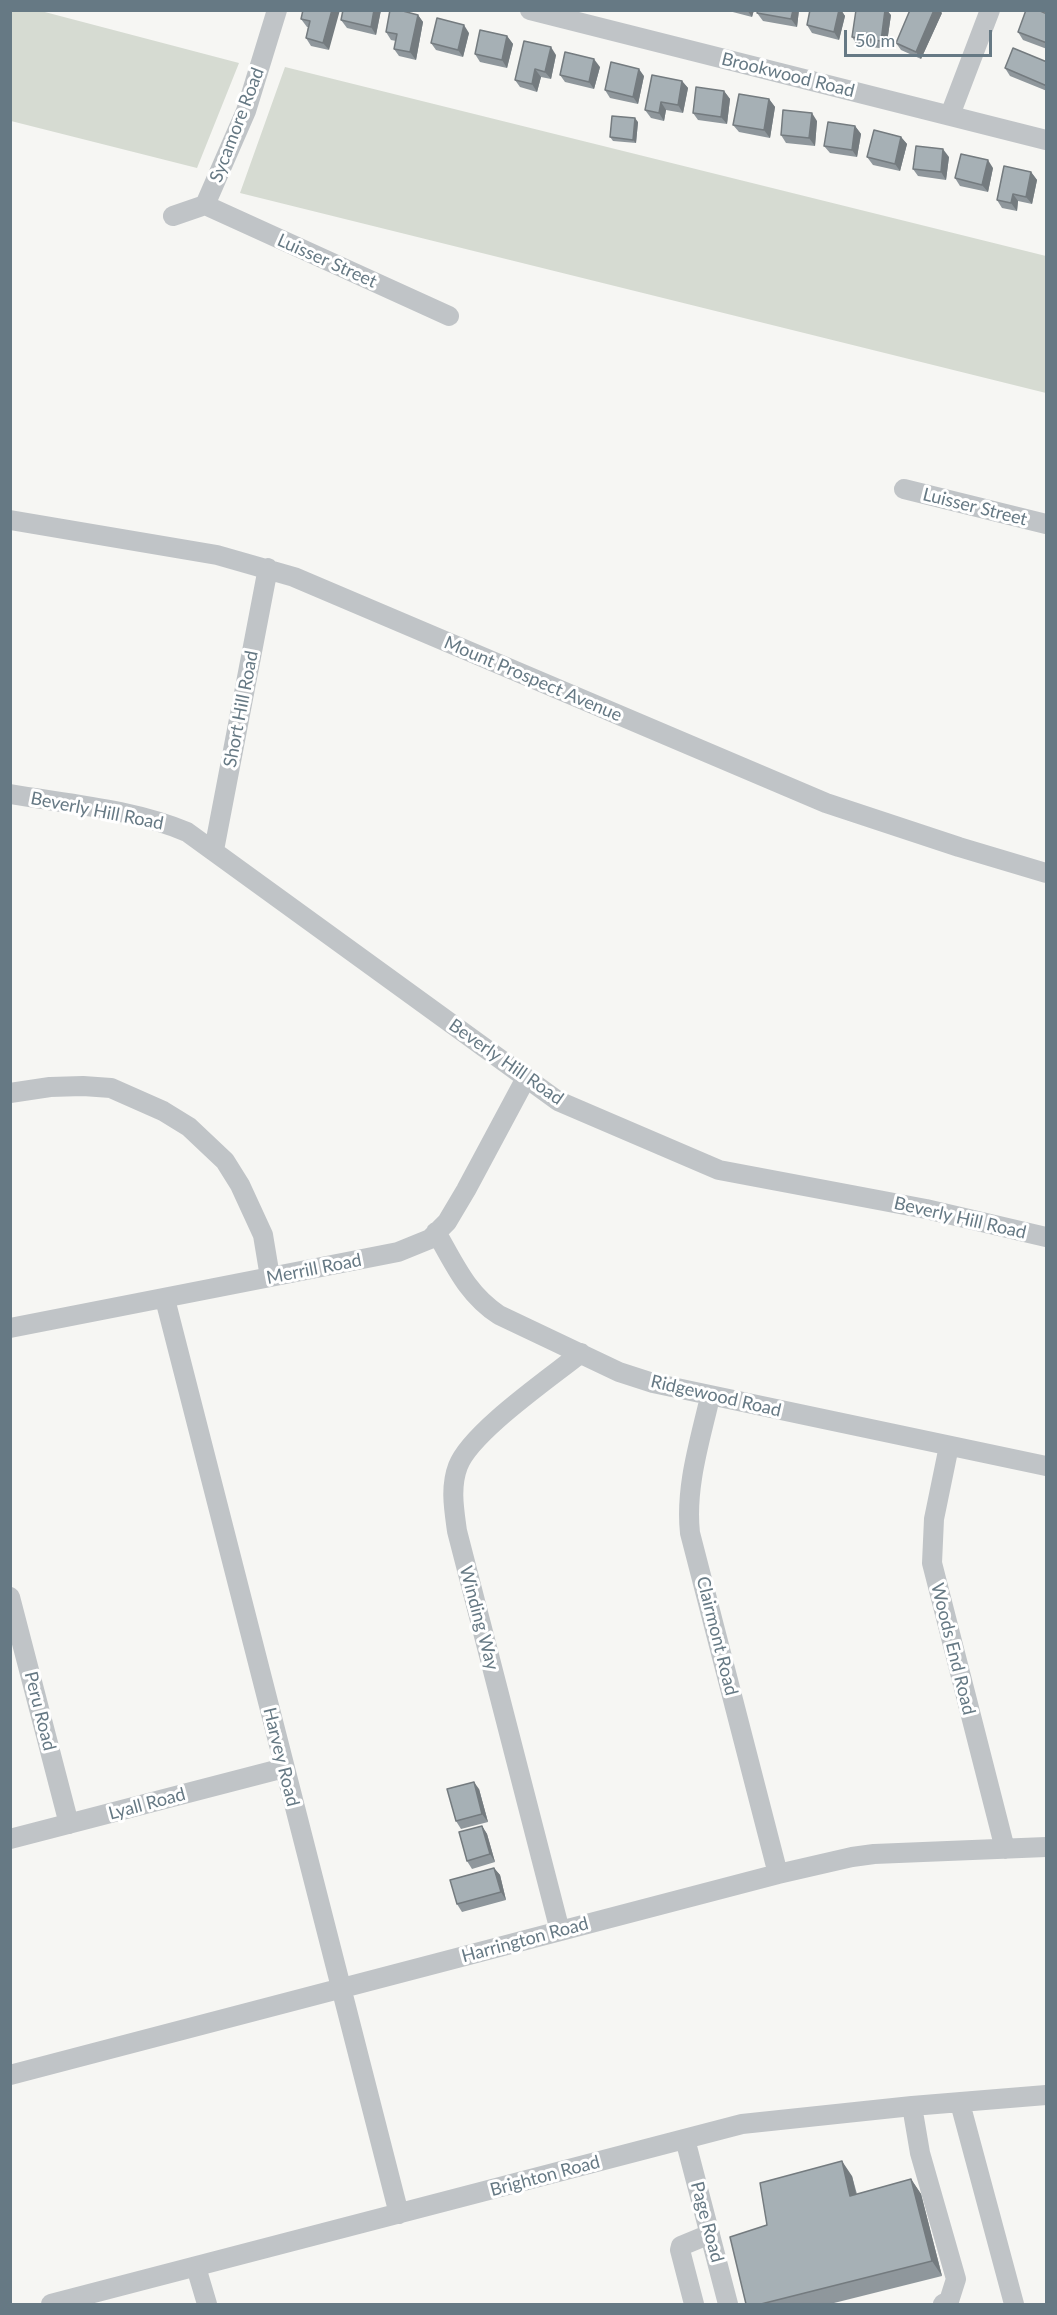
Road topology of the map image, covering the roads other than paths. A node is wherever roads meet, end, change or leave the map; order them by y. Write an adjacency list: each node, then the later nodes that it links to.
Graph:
1 (277, 10): 6 (street, Sycamore Road)
2 (990, 10): 4 (street)
3 (538, 11): 4 (street, Brookwood Road)
4 (950, 115): 5 (street, Brookwood Road)
5 (1047, 140)
6 (205, 205): 7 (street, Sycamore Road); 8 (street, Luisser Street)
7 (173, 216)
8 (449, 316)
9 (904, 489): 11 (street, Luisser Street)
10 (10, 520): 12 (street, Mount Prospect Avenue)
11 (1047, 524)
12 (268, 568): 14 (street, Short Hill Road); 15 (street, Mount Prospect Avenue)
13 (10, 794): 14 (street, Beverly Hill Road)
14 (214, 850): 16 (street, Beverly Hill Road)
15 (1047, 873)
16 (526, 1078): 18 (street, Merrill Road); 19 (street, Beverly Hill Road)
17 (10, 1093): 20 (street)
18 (436, 1232): 20 (street, Merrill Road); 23 (street, Ridgewood Road)
19 (1047, 1237)
20 (270, 1277): 21 (street, Merrill Road)
21 (165, 1299): 22 (street, Merrill Road); 28 (street, Harvey Road)
22 (10, 1328)
23 (581, 1353): 24 (street, Ridgewood Road); 34 (street, Winding Way)
24 (710, 1397): 25 (street, Ridgewood Road); 33 (street, Clairmont Road)
25 (950, 1446): 26 (street, Ridgewood Road); 32 (street, Woods End Road)
26 (1047, 1466)
27 (10, 1598): 29 (street, Peru Road)
28 (284, 1768): 29 (street, Lyall Road); 35 (street, Harvey Road)
29 (69, 1824): 30 (street, Lyall Road)
30 (10, 1839)
31 (1047, 1847): 32 (street, Harrington Road)
32 (1005, 1849): 33 (street, Harrington Road)
33 (778, 1874): 34 (street, Harrington Road)
34 (560, 1931): 35 (street, Harrington Road)
35 (341, 1988): 36 (street, Harrington Road); 41 (street, Harvey Road)
36 (10, 2074)
37 (1047, 2096): 38 (street, Brighton Road)
38 (960, 2103): 39 (street, Brighton Road); 49 (street)
39 (912, 2106): 40 (street, Brighton Road); 48 (street)
40 (685, 2139): 41 (street, Brighton Road); 42 (street, Page Road)
41 (399, 2214): 43 (street, Brighton Road)
42 (710, 2235): 46 (street); 47 (street, Page Road)
43 (196, 2267): 44 (street, Brighton Road); 45 (street)
44 (51, 2304)
45 (207, 2304)
46 (694, 2304)
47 (728, 2304)
48 (943, 2304)
49 (1014, 2304)

